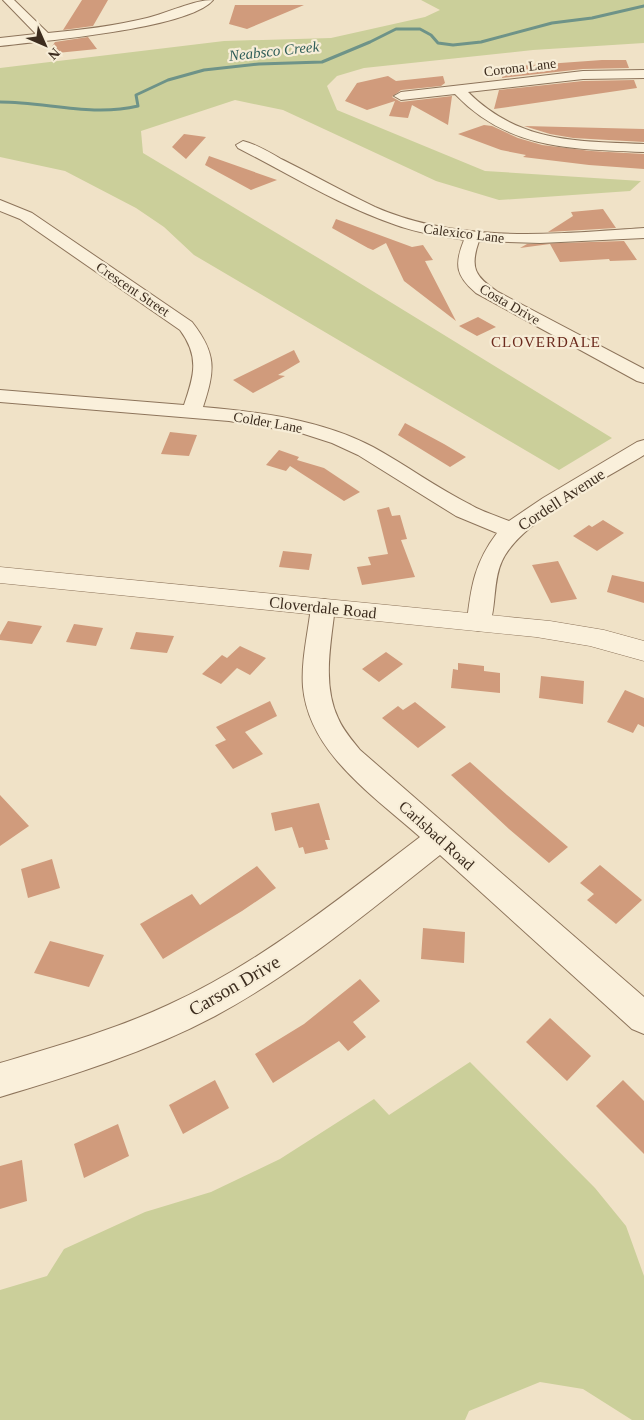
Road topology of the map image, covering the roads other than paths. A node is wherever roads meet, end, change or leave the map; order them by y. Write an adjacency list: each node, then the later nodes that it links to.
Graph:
1 (8, 0): 3 (street)
2 (208, 0): 3 (street)
3 (45, 37): 4 (street)
4 (0, 42)
5 (644, 74): 6 (street, Corona Lane)
6 (458, 89): 7 (street, Corona Lane); 9 (street)
7 (400, 96)
8 (243, 145): 12 (street, Calexico Lane)
9 (644, 148)
10 (0, 205): 15 (street, Crescent Street)
11 (644, 233): 12 (street, Calexico Lane)
12 (473, 237): 13 (street, Costa Drive)
13 (644, 377)
14 (0, 396): 15 (street, Colder Lane)
15 (192, 412): 17 (street, Colder Lane)
16 (644, 446): 17 (street, Cordell Avenue)
17 (512, 531): 20 (street, Cordell Avenue)
18 (0, 575): 19 (street, Cloverdale Road)
19 (323, 607): 20 (street, Cloverdale Road); 22 (street, Carlsbad Road)
20 (480, 622): 21 (street, Cloverdale Road)
21 (644, 650)
22 (440, 838): 23 (street, Carlsbad Road); 24 (street, Carson Drive)
23 (644, 1018)
24 (0, 1080)

